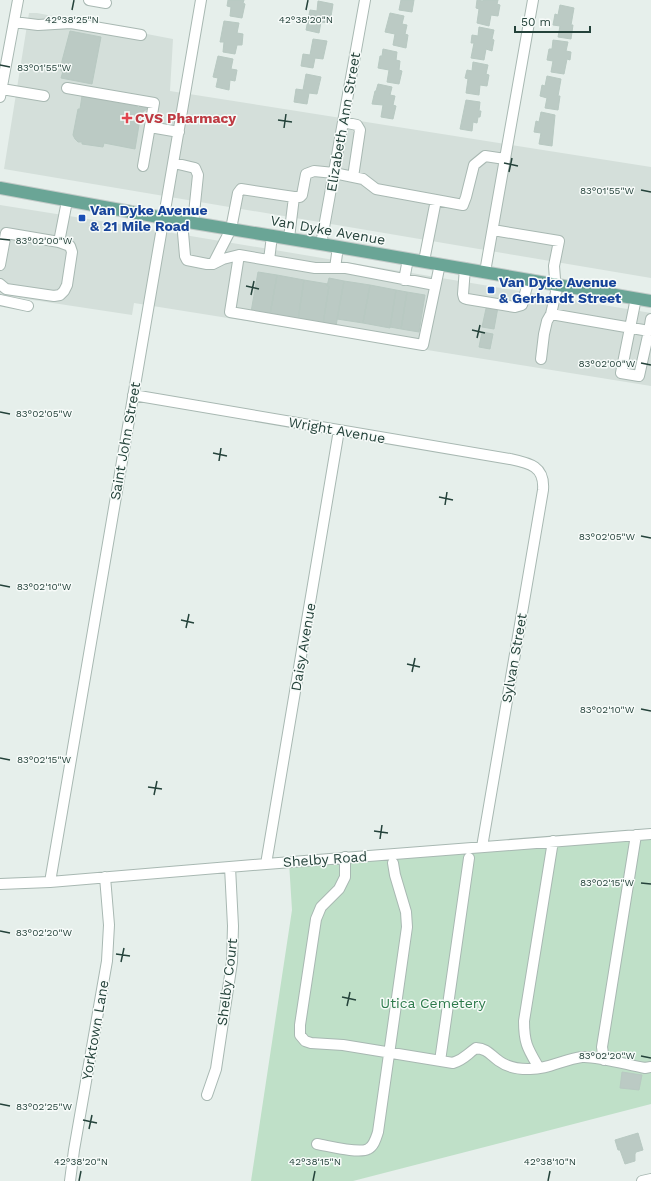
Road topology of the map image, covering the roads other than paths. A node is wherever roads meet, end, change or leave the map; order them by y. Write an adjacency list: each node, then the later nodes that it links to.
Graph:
1 (89, 0): 6 (street)
2 (201, 0): 14 (street, Saint John Street)
3 (365, 0): 12 (street, Elizabeth Ann Street)
4 (533, 0): 15 (street)
5 (14, 1): 7 (street)
6 (106, 3)
7 (14, 22): 8 (street); 9 (street)
8 (141, 35)
9 (1, 86): 11 (street)
10 (67, 88): 13 (street)
11 (44, 96)
12 (343, 122): 18 (street, Elizabeth Ann Street); 19 (street)
13 (150, 127): 14 (street); 17 (street)
14 (179, 132): 16 (street, Saint John Street)
15 (505, 159): 22 (street); 27 (street)
16 (174, 163): 24 (street, Saint John Street); 25 (street)
17 (143, 166)
18 (334, 173): 19 (street); 21 (street); 31 (street, Elizabeth Ann Street)
19 (353, 177): 22 (street)
20 (0, 188): 23 (main road, Van Dyke Avenue)
21 (297, 197): 26 (street); 29 (street)
22 (436, 200): 36 (street)
23 (66, 201): 24 (main road, Van Dyke Avenue); 30 (street)
24 (164, 218): 25 (main road, Van Dyke Avenue); 57 (street, Saint John Street)
25 (188, 222): 26 (main road, Van Dyke Avenue); 37 (street)
26 (231, 229): 28 (main road, Van Dyke Avenue); 37 (street)
27 (493, 230): 42 (street); 46 (street)
28 (272, 236): 29 (main road, Van Dyke Avenue); 35 (street)
29 (288, 238): 31 (main road, Van Dyke Avenue)
30 (59, 242): 39 (street); 45 (street)
31 (321, 244): 32 (main road, Van Dyke Avenue)
32 (338, 247): 34 (main road, Van Dyke Avenue); 40 (street)
33 (239, 255): 35 (street); 37 (street); 47 (street)
34 (408, 259): 36 (main road, Van Dyke Avenue); 44 (street)
35 (269, 260): 40 (street)
36 (424, 261): 38 (main road, Van Dyke Avenue)
37 (213, 264)
38 (440, 264): 41 (main road, Van Dyke Avenue); 47 (street)
39 (0, 265)
40 (336, 268): 44 (street)
41 (465, 268): 42 (main road, Van Dyke Avenue); 43 (street)
42 (485, 272): 43 (main road, Van Dyke Avenue)
43 (529, 279): 46 (main road, Van Dyke Avenue)
44 (404, 280): 47 (street)
45 (0, 284)
46 (555, 284): 48 (main road, Van Dyke Avenue); 52 (street)
47 (435, 285)
48 (636, 298): 50 (main road, Van Dyke Avenue); 54 (street)
49 (0, 300): 51 (street)
50 (651, 301)
51 (28, 306)
52 (551, 314): 54 (street); 56 (street)
53 (651, 320): 55 (street)
54 (631, 327): 55 (street); 55 (street)
55 (649, 331)
56 (541, 359)
57 (133, 395): 58 (street, Wright Avenue); 70 (street, Saint John Street)
58 (340, 430): 59 (street, Wright Avenue); 66 (street, Daisy Avenue)
59 (538, 470): 63 (street, Sylvan Street)
60 (651, 834): 61 (street, Shelby Road)
61 (636, 835): 62 (street, Shelby Road); 73 (street)
62 (553, 841): 63 (street, Shelby Road); 76 (street)
63 (482, 847): 64 (street, Shelby Road)
64 (345, 858): 66 (street, Shelby Road); 72 (street)
65 (469, 858): 74 (street)
66 (266, 864): 68 (street, Shelby Road)
67 (393, 864): 72 (street)
68 (230, 867): 69 (street, Shelby Road); 77 (street, Shelby Court)
69 (105, 877): 70 (street, Shelby Road); 80 (street, Yorktown Lane)
70 (50, 882): 71 (street, Shelby Road)
71 (0, 884)
72 (389, 1053): 74 (street); 78 (street)
73 (604, 1060): 75 (street); 76 (street)
74 (440, 1061): 76 (street)
75 (651, 1067)
76 (539, 1068)
77 (207, 1095)
78 (317, 1144)
79 (651, 1179): 81 (street)
80 (70, 1181)
81 (642, 1181)

